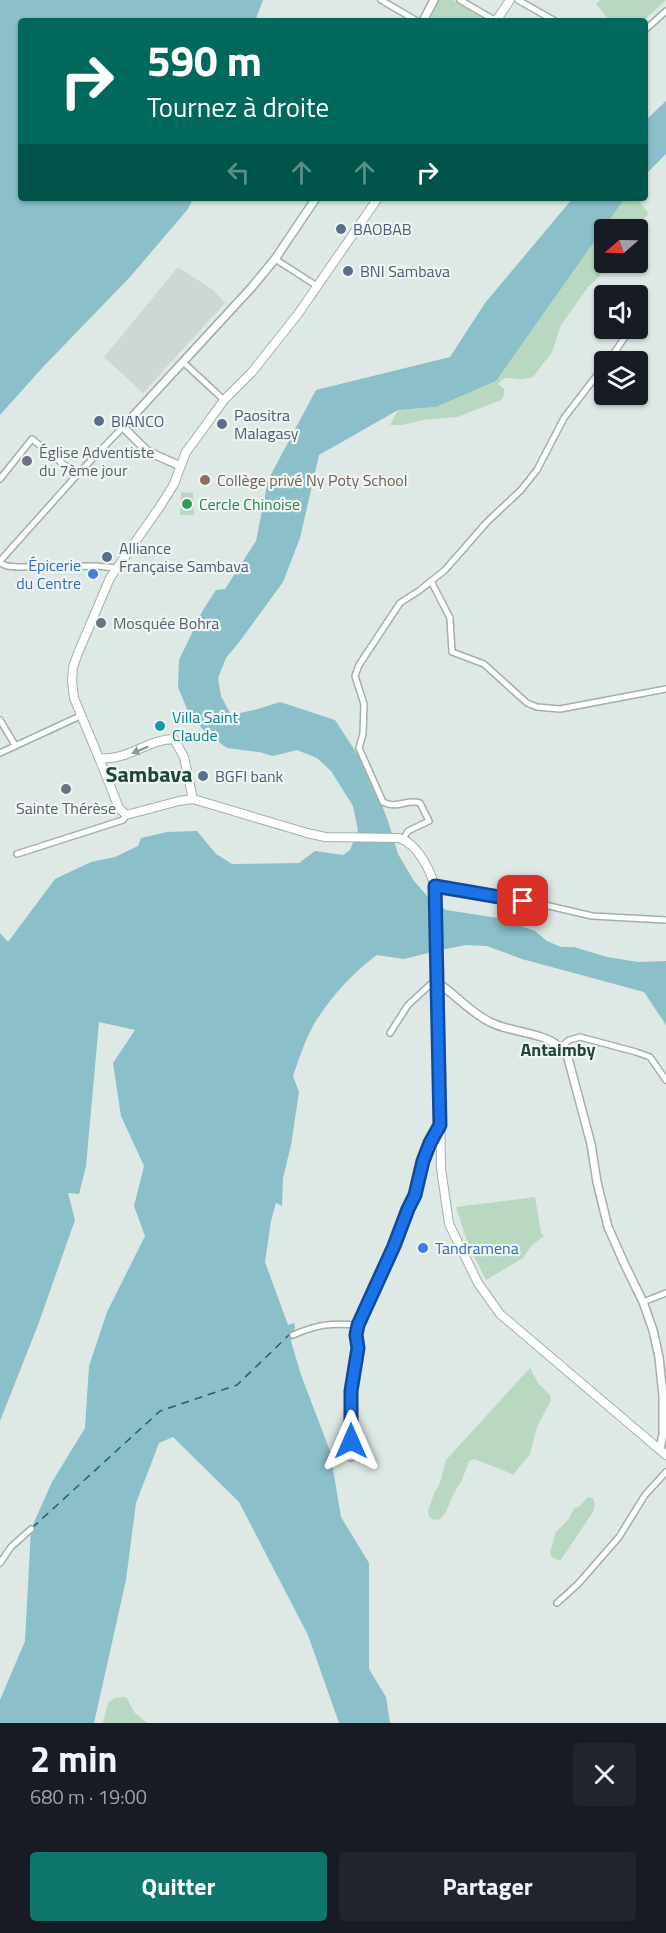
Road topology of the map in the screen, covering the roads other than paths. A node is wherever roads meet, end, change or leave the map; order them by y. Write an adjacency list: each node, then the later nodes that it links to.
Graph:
1 (381, 0): 7 (street)
2 (434, 0): 8 (street)
3 (460, 0): 9 (street)
4 (510, 0): 10 (main road)
5 (518, 0): 11 (street)
6 (666, 11): 12 (street)
7 (412, 18)
8 (425, 18)
9 (491, 18)
10 (498, 18)
11 (550, 18)
12 (648, 27)
13 (314, 201): 15 (street)
14 (376, 201): 16 (main road)
15 (275, 260): 16 (street); 17 (street)
16 (317, 286): 19 (main road)
17 (183, 362): 19 (street); 20 (street)
18 (594, 379): 26 (street)
19 (224, 400): 21 (main road)
20 (123, 428): 21 (street); 22 (street)
21 (180, 466): 25 (main road)
22 (77, 475): 23 (street); 24 (street)
23 (0, 479)
24 (0, 562): 25 (street)
25 (116, 568): 28 (main road)
26 (431, 581): 27 (street); 35 (street)
27 (666, 689)
28 (81, 716): 30 (street); 32 (main road)
29 (0, 720): 30 (street)
30 (15, 745): 31 (street)
31 (0, 753)
32 (99, 758): 33 (main road, one-way to 32); 34 (main road)
33 (193, 799): 34 (main road); 35 (main road)
34 (126, 815): 36 (street)
35 (401, 839): 37 (main road)
36 (17, 854)
37 (436, 891): 38 (street); 39 (main road)
38 (666, 920)
39 (438, 983): 40 (street); 41 (street); 43 (main road)
40 (390, 1033)
41 (561, 1047): 42 (street); 45 (street)
42 (666, 1080)
43 (440, 1125): 46 (street); 48 (main road)
44 (666, 1293): 45 (street)
45 (643, 1302): 48 (street)
46 (358, 1325): 47 (street); 49 (street)
47 (293, 1335)
48 (663, 1452)
49 (351, 1458)
50 (666, 1472): 53 (street)
51 (31, 1529): 52 (street)
52 (0, 1563)
53 (557, 1603)

